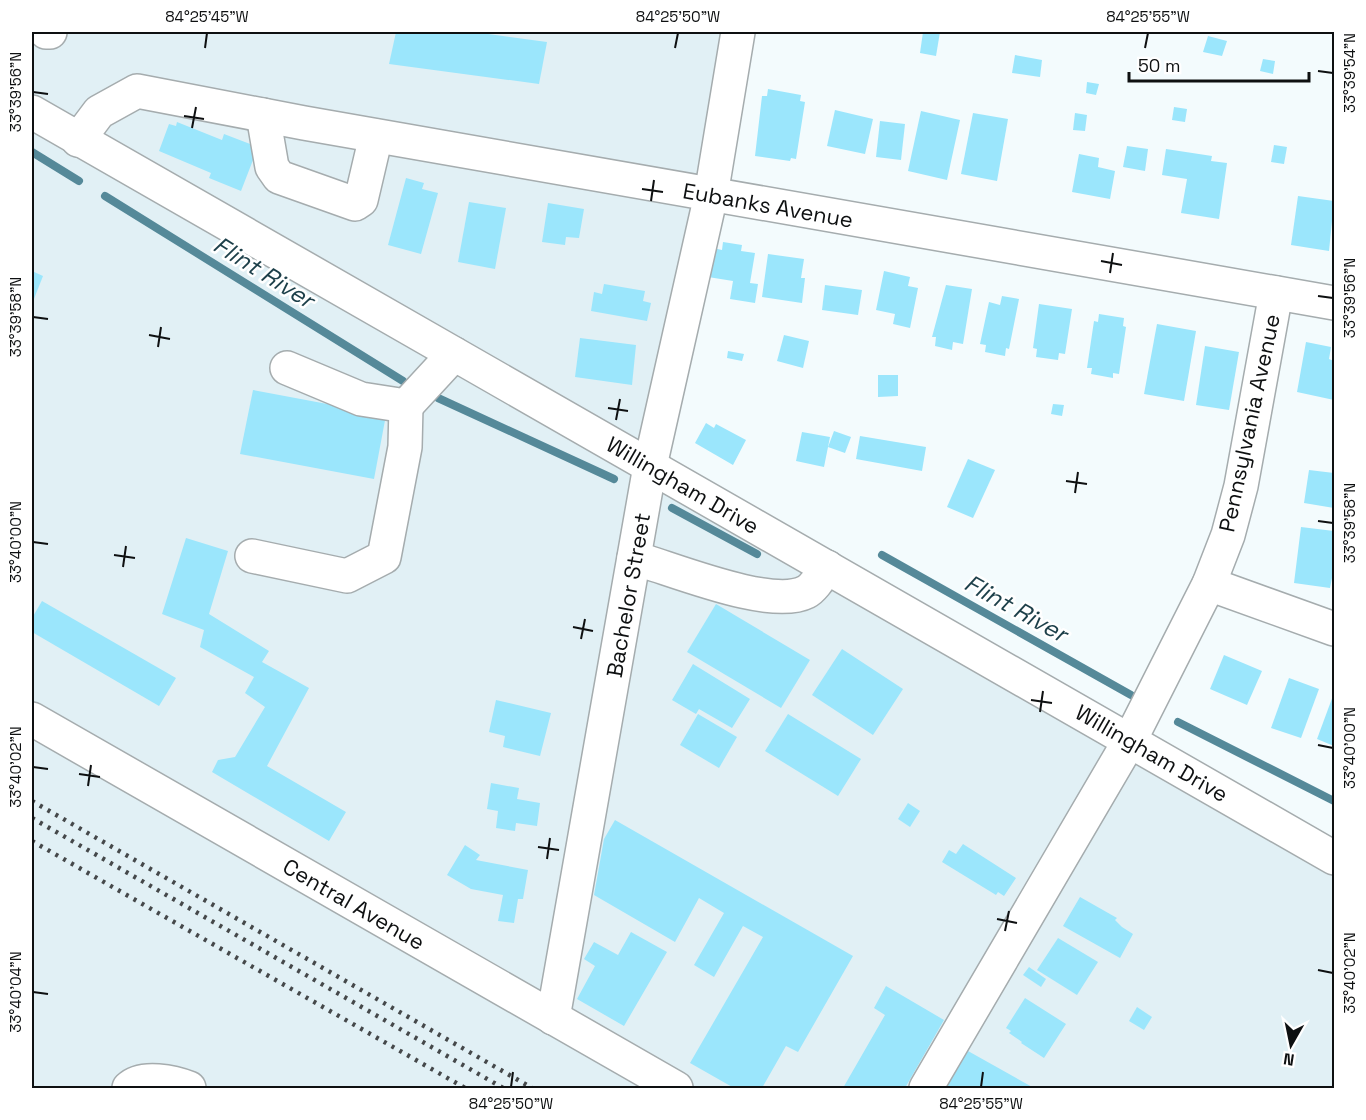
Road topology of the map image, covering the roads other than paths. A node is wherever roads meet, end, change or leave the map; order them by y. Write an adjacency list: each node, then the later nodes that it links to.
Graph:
1 (738, 32): 6 (street, Bachelor Street)
2 (32, 112): 5 (street, Willingham Drive)
3 (264, 115): 4 (street, Eubanks Avenue); 4 (street); 5 (street, Eubanks Avenue)
4 (376, 136): 6 (street, Eubanks Avenue)
5 (78, 140): 9 (street, Willingham Drive)
6 (711, 195): 7 (street, Eubanks Avenue); 12 (street, Bachelor Street)
7 (1276, 293): 8 (street, Eubanks Avenue); 16 (street, Pennsylvania Avenue)
8 (1335, 303)
9 (454, 354): 11 (street); 12 (street, Willingham Drive)
10 (287, 368): 11 (street)
11 (406, 406): 13 (street)
12 (650, 466): 14 (street, Bachelor Street); 15 (street, Willingham Drive)
13 (252, 556)
14 (634, 558): 15 (street); 21 (street, Bachelor Street)
15 (827, 567): 19 (street, Willingham Drive)
16 (1209, 584): 17 (street); 19 (street, Pennsylvania Avenue)
17 (1335, 629)
18 (32, 719): 21 (street, Central Avenue)
19 (1130, 740): 20 (street, Willingham Drive); 25 (street, Pennsylvania Avenue)
20 (1335, 858)
21 (554, 1018): 24 (street, Central Avenue)
22 (129, 1089): 23 (street)
23 (189, 1089)
24 (676, 1089)
25 (926, 1089)

